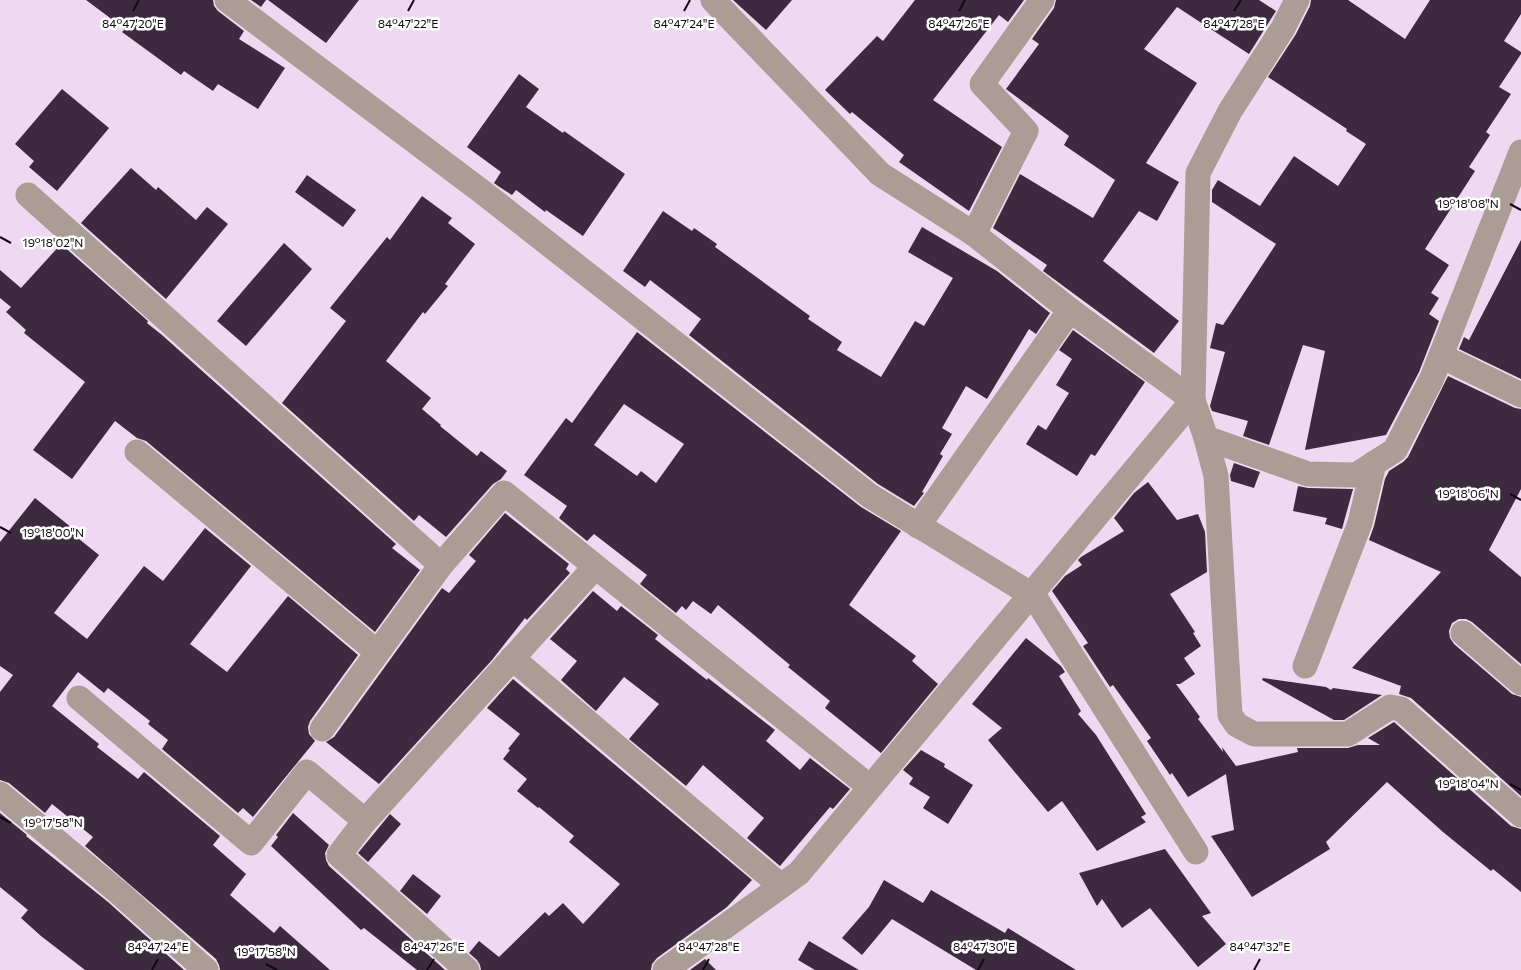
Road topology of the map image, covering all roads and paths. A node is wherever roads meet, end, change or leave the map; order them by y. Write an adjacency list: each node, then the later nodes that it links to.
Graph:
1 (227, 0): 15 (street)
2 (714, 0): 7 (street)
3 (1042, 0): 7 (street)
4 (1297, 0): 11 (street)
5 (1521, 152): 9 (street)
6 (28, 195): 16 (street)
7 (974, 234): 8 (street)
8 (1070, 310): 11 (street); 15 (street)
9 (1441, 356): 10 (street); 14 (street)
10 (1521, 396)
11 (1193, 400): 12 (street); 18 (street)
12 (1206, 438): 14 (street); 28 (street)
13 (137, 452): 20 (street)
14 (1374, 464): 22 (street)
15 (918, 526): 18 (street)
16 (441, 565): 17 (street); 20 (street)
17 (595, 567): 21 (street); 26 (street)
18 (1030, 594): 26 (street); 30 (street)
19 (1463, 633): 23 (street)
20 (377, 652): 25 (street)
21 (512, 658): 29 (street); 31 (street)
22 (1305, 666)
23 (1521, 683)
24 (79, 698): 29 (street)
25 (322, 729)
26 (870, 787): 31 (street)
27 (0, 794): 32 (street)
28 (1521, 815)
29 (365, 820): 33 (street)
30 (1196, 852)
31 (781, 886): 34 (street)
32 (206, 970)
33 (467, 970)
34 (666, 970)

